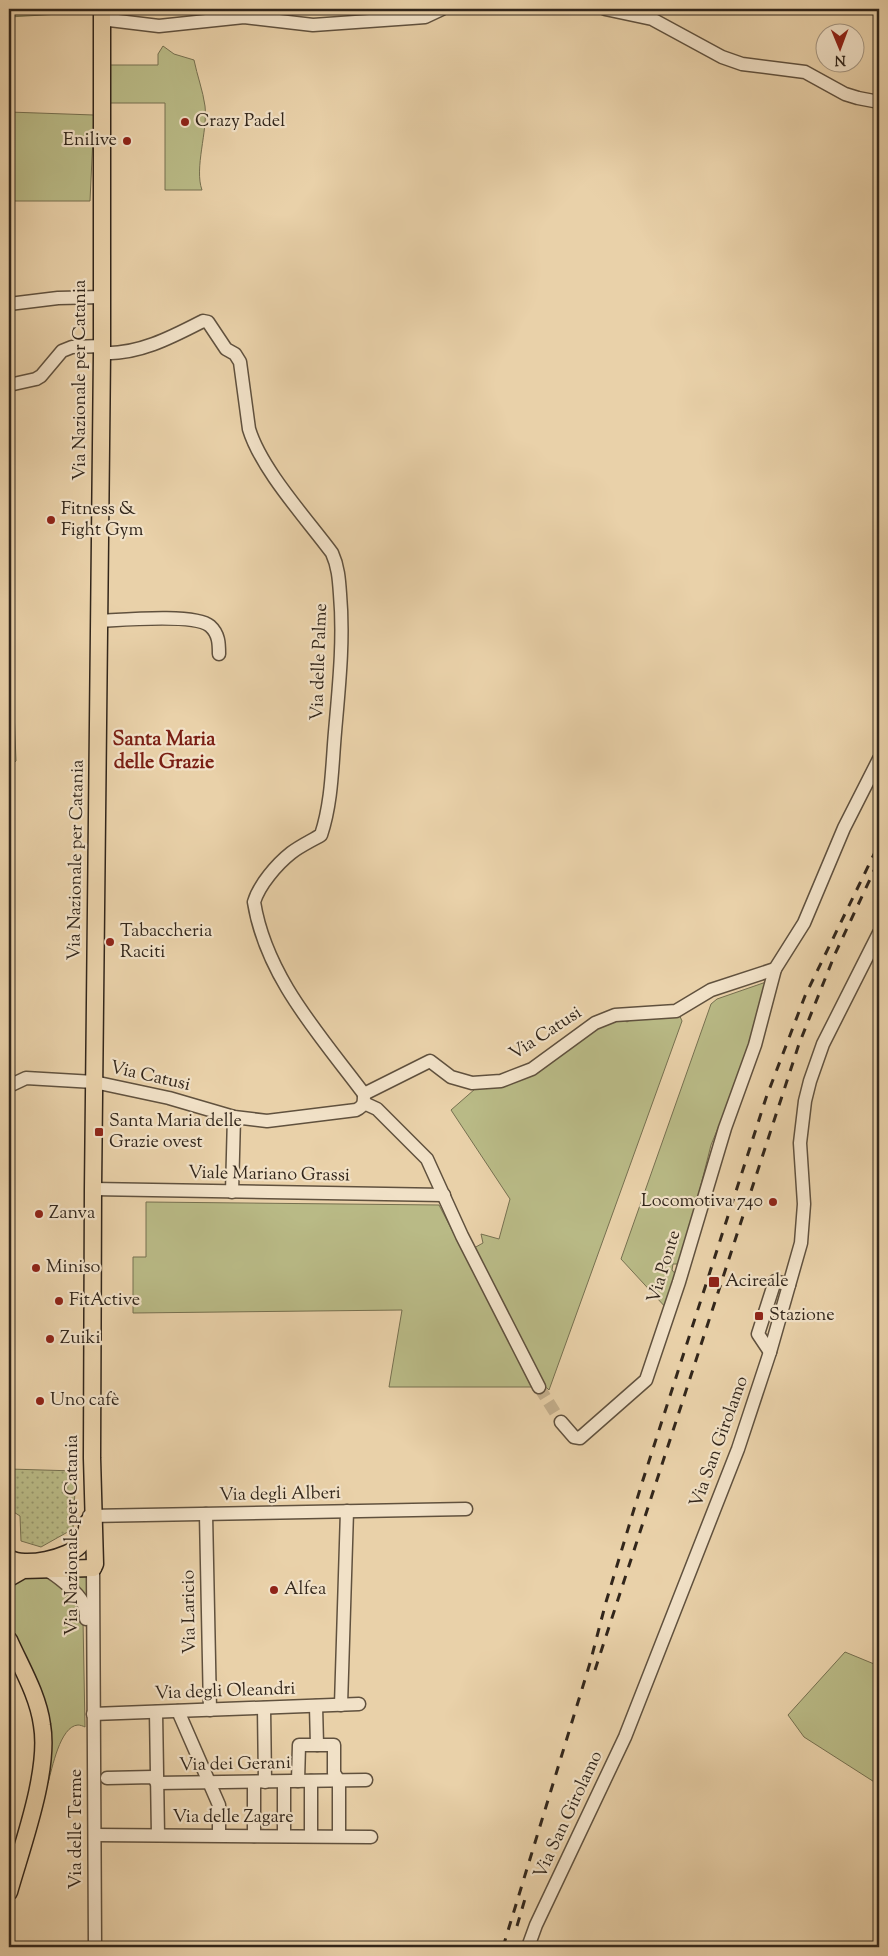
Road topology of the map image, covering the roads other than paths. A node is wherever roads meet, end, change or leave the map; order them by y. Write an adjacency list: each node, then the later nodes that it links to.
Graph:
1 (442, 9): 3 (street)
2 (605, 9): 4 (street)
3 (101, 14): 5 (main road, Via Nazionale per Catania)
4 (879, 102)
5 (102, 296): 6 (street); 7 (main road, Via Nazionale per Catania)
6 (9, 304)
7 (102, 350): 8 (street); 9 (main road, Via Nazionale per Catania); 16 (street, Via delle Palme)
8 (9, 385)
9 (99, 621): 10 (street); 14 (main road, Via Nazionale per Catania)
10 (219, 654)
11 (879, 759): 13 (street)
12 (879, 933): 21 (street, Via San Girolamo)
13 (775, 969): 16 (street, Via Catusi); 24 (street, Via Ponte)
14 (94, 1082): 15 (street, Via Catusi); 17 (street, Via Catusi); 18 (main road, Via Nazionale per Catania)
15 (9, 1086)
16 (364, 1098): 17 (street, Via Catusi); 20 (street)
17 (234, 1117): 19 (street)
18 (93, 1190): 19 (street, Viale Mariano Grassi); 28 (main road, Via Nazionale per Catania)
19 (232, 1192): 20 (street, Viale Mariano Grassi)
20 (444, 1195): 23 (street)
21 (789, 1285): 22 (street, Via San Girolamo); 22 (street)
22 (770, 1352): 62 (street, Via San Girolamo)
23 (539, 1386)
24 (561, 1422)
25 (466, 1509): 26 (street, Via degli Alberi)
26 (347, 1511): 27 (street, Via degli Alberi); 35 (street)
27 (206, 1514): 28 (street, Via degli Alberi); 38 (street, Via Laricio)
28 (92, 1516): 30 (main road); 31 (main road, Via Nazionale per Catania)
29 (9, 1558): 30 (main road)
30 (48, 1564): 31 (main road); 32 (main road); 40 (street)
31 (92, 1568): 40 (street, Via Nazionale per Catania)
32 (9, 1578)
33 (9, 1640): 60 (main road)
34 (360, 1704): 35 (street, Via degli Oleandri)
35 (340, 1705): 36 (street, Via degli Oleandri)
36 (316, 1706): 37 (street, Via degli Oleandri); 42 (street)
37 (264, 1708): 38 (street, Via degli Oleandri); 48 (street)
38 (210, 1710): 39 (street, Via degli Oleandri)
39 (178, 1711): 41 (street, Via degli Oleandri); 51 (street)
40 (93, 1712): 41 (street, Via degli Oleandri); 52 (street, Via delle Terme)
41 (156, 1712): 50 (street)
42 (317, 1745): 45 (street); 47 (street)
43 (107, 1778): 50 (street, Via dei Gerani)
44 (366, 1780): 47 (street, Via dei Gerani)
45 (298, 1781): 46 (street, Via dei Gerani); 49 (street, Via dei Gerani)
46 (311, 1781): 47 (street, Via dei Gerani); 57 (street)
47 (339, 1781): 58 (street)
48 (259, 1782): 49 (street, Via dei Gerani); 51 (street, Via dei Gerani); 55 (street)
49 (284, 1782): 56 (street)
50 (157, 1783): 51 (street, Via dei Gerani); 53 (street)
51 (210, 1783): 54 (street)
52 (94, 1835): 53 (street, Via delle Zagare); 61 (street, Via delle Terme)
53 (158, 1835): 54 (street, Via delle Zagare)
54 (219, 1836): 55 (street, Via delle Zagare)
55 (254, 1836): 56 (street, Via delle Zagare)
56 (284, 1836): 57 (street, Via delle Zagare)
57 (311, 1836): 58 (street, Via delle Zagare)
58 (338, 1836): 59 (street, Via delle Zagare)
59 (371, 1837)
60 (9, 1892)
61 (95, 1947)
62 (528, 1947)

